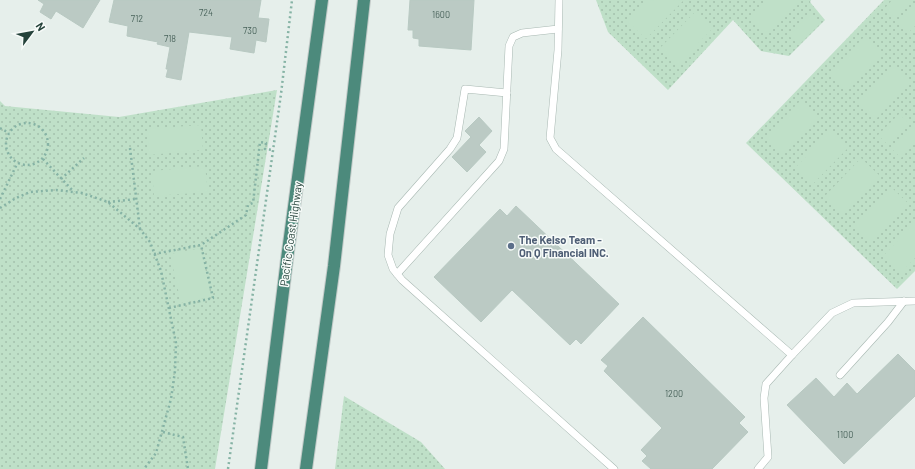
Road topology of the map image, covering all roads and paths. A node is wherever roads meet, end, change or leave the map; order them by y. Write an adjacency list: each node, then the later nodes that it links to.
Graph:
1 (292, 0): 10 (path)
2 (322, 0): 33 (highway, Pacific Coast Highway)
3 (364, 0): 34 (highway)
4 (559, 0): 5 (lane)
5 (558, 29): 6 (lane); 27 (lane)
6 (507, 93): 23 (lane); 23 (lane)
7 (0, 128): 8 (path)
8 (9, 133): 12 (path); 13 (path)
9 (130, 148): 17 (path)
10 (273, 150): 21 (path); 32 (path)
11 (84, 158): 14 (path)
12 (43, 159): 13 (path); 14 (path)
13 (17, 164): 16 (path)
14 (61, 179): 15 (path)
15 (74, 192): 18 (path); 19 (path)
16 (0, 199)
17 (136, 199): 18 (path); 20 (path)
18 (108, 202): 20 (path)
19 (0, 208)
20 (140, 229): 22 (path)
21 (201, 245): 22 (path); 26 (path)
22 (154, 254): 26 (path)
23 (397, 274): 35 (lane)
24 (904, 301): 25 (lane); 27 (lane); 28 (lane)
25 (915, 301)
26 (169, 308): 29 (path)
27 (792, 355): 36 (lane)
28 (840, 375)
29 (163, 432): 30 (path); 31 (path)
30 (144, 469)
31 (188, 469)
32 (228, 469)
33 (261, 469)
34 (306, 469)
35 (614, 469)
36 (758, 469)

